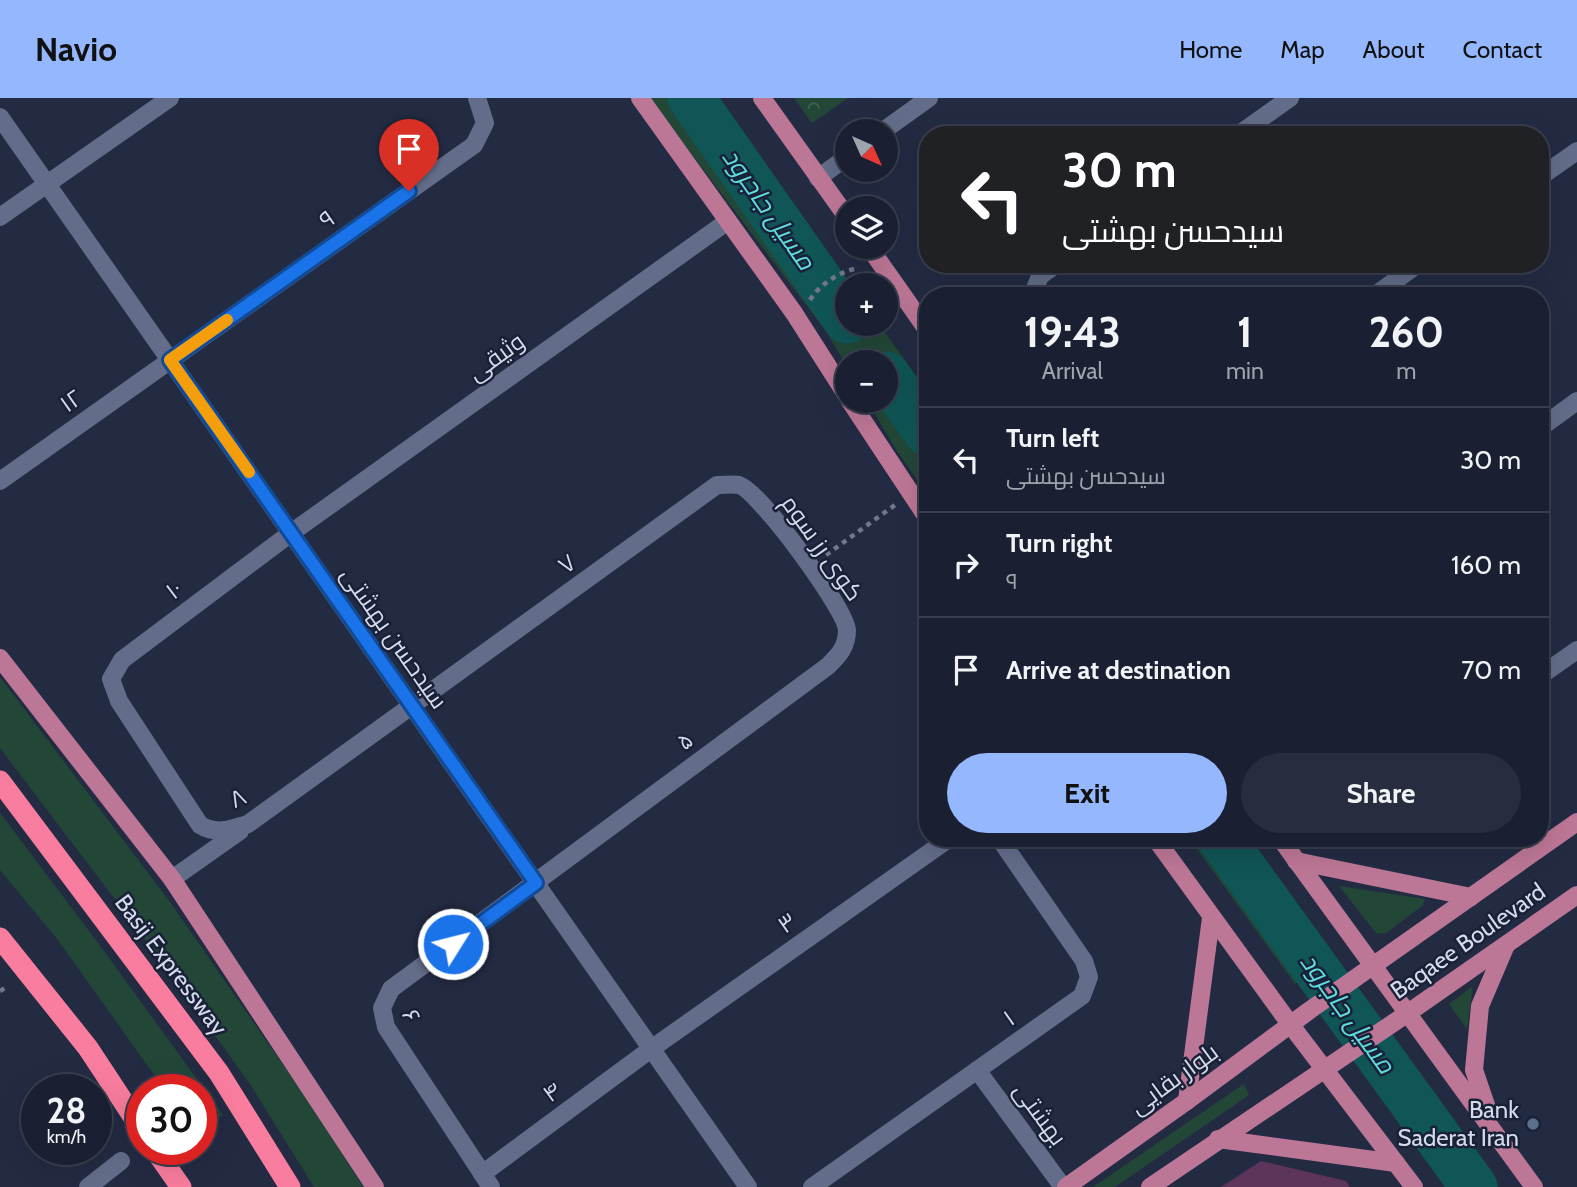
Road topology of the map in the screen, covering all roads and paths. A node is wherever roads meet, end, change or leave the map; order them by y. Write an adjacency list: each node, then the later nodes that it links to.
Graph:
1 (170, 98): 14 (street)
2 (640, 98): 17 (main road)
3 (762, 98): 13 (main road)
4 (929, 98): 8 (street)
5 (1290, 98): 9 (street)
6 (479, 100): 24 (street, ۹)
7 (0, 117): 14 (street, سیدحسن بهشتی)
8 (898, 120)
9 (1251, 126)
10 (1577, 151): 12 (street)
11 (835, 166): 13 (street)
12 (1549, 171)
13 (818, 178): 15 (main road)
14 (47, 183): 16 (street); 24 (street, سیدحسن بهشتی)
15 (835, 201)
16 (0, 217)
17 (728, 221): 25 (main road); 33 (street, وثیقی)
18 (877, 259): 23 (main road)
19 (860, 268): 22 (path)
20 (1406, 273): 21 (street)
21 (1386, 287)
22 (815, 293)
23 (919, 318)
24 (170, 360): 29 (street, ۱۲); 33 (street, سیدحسن بهشتی)
25 (835, 378)
26 (1577, 401): 28 (street)
27 (857, 413): 30 (main road)
28 (1549, 421)
29 (0, 481)
30 (910, 495): 32 (main road); 34 (path)
31 (755, 496): 34 (street, کوی رز سوم); 40 (street, ۷)
32 (919, 507)
33 (292, 533): 39 (street, ۱۰); 40 (street, سیدحسن بهشتی)
34 (811, 566): 35 (street, کوی رز سوم)
35 (847, 628): 52 (street, ۵)
36 (1577, 650): 38 (street)
37 (0, 658): 51 (main road)
38 (1549, 670)
39 (119, 701): 43 (street, ۸)
40 (413, 707): 43 (street, ۸); 52 (street, سیدحسن بهشتی)
41 (0, 781): 74 (highway, Basij Expressway)
42 (1577, 821): 44 (main road)
43 (248, 824): 51 (street)
44 (1549, 841)
45 (937, 847): 61 (street, ۳)
46 (1005, 847): 63 (street, ۱)
47 (1161, 847): 55 (main road)
48 (1286, 847): 50 (main road)
49 (1541, 847): 54 (main road)
50 (1296, 861): 54 (main road); 58 (main road)
51 (173, 878): 75 (main road)
52 (536, 883): 61 (street, سیدحسن بهشتی); 71 (street, ۶)
53 (1577, 895): 57 (main road, Baqaee Boulevard)
54 (1471, 897): 58 (main road)
55 (1211, 918): 60 (main road); 64 (main road)
56 (0, 938): 65 (highway)
57 (1506, 945): 59 (main road, Baqaee Boulevard); 66 (main road)
58 (1372, 965): 59 (main road); 60 (main road, بلوار بقایی)
59 (1408, 1013): 62 (main road, Baqaee Boulevard); 66 (main road)
60 (1290, 1024): 62 (main road); 64 (main road, بلوار بقایی)
61 (652, 1049): 71 (street, ۴); 76 (street, سیدحسن بهشتی)
62 (1330, 1065): 67 (main road); 69 (main road)
63 (977, 1070): 77 (street, ۱); 78 (street, بهشتی)
64 (1187, 1101): 78 (main road, بلوار بقایی)
65 (126, 1106)
66 (1495, 1131): 81 (main road)
67 (1219, 1139): 69 (main road); 79 (main road)
68 (121, 1161): 72 (street)
69 (1396, 1163): 80 (main road)
70 (166, 1165): 73 (highway)
71 (487, 1180)
72 (88, 1187)
73 (181, 1187)
74 (290, 1187)
75 (375, 1187)
76 (748, 1187)
77 (812, 1187)
78 (1064, 1187)
79 (1150, 1187)
80 (1414, 1187)
81 (1534, 1187)

